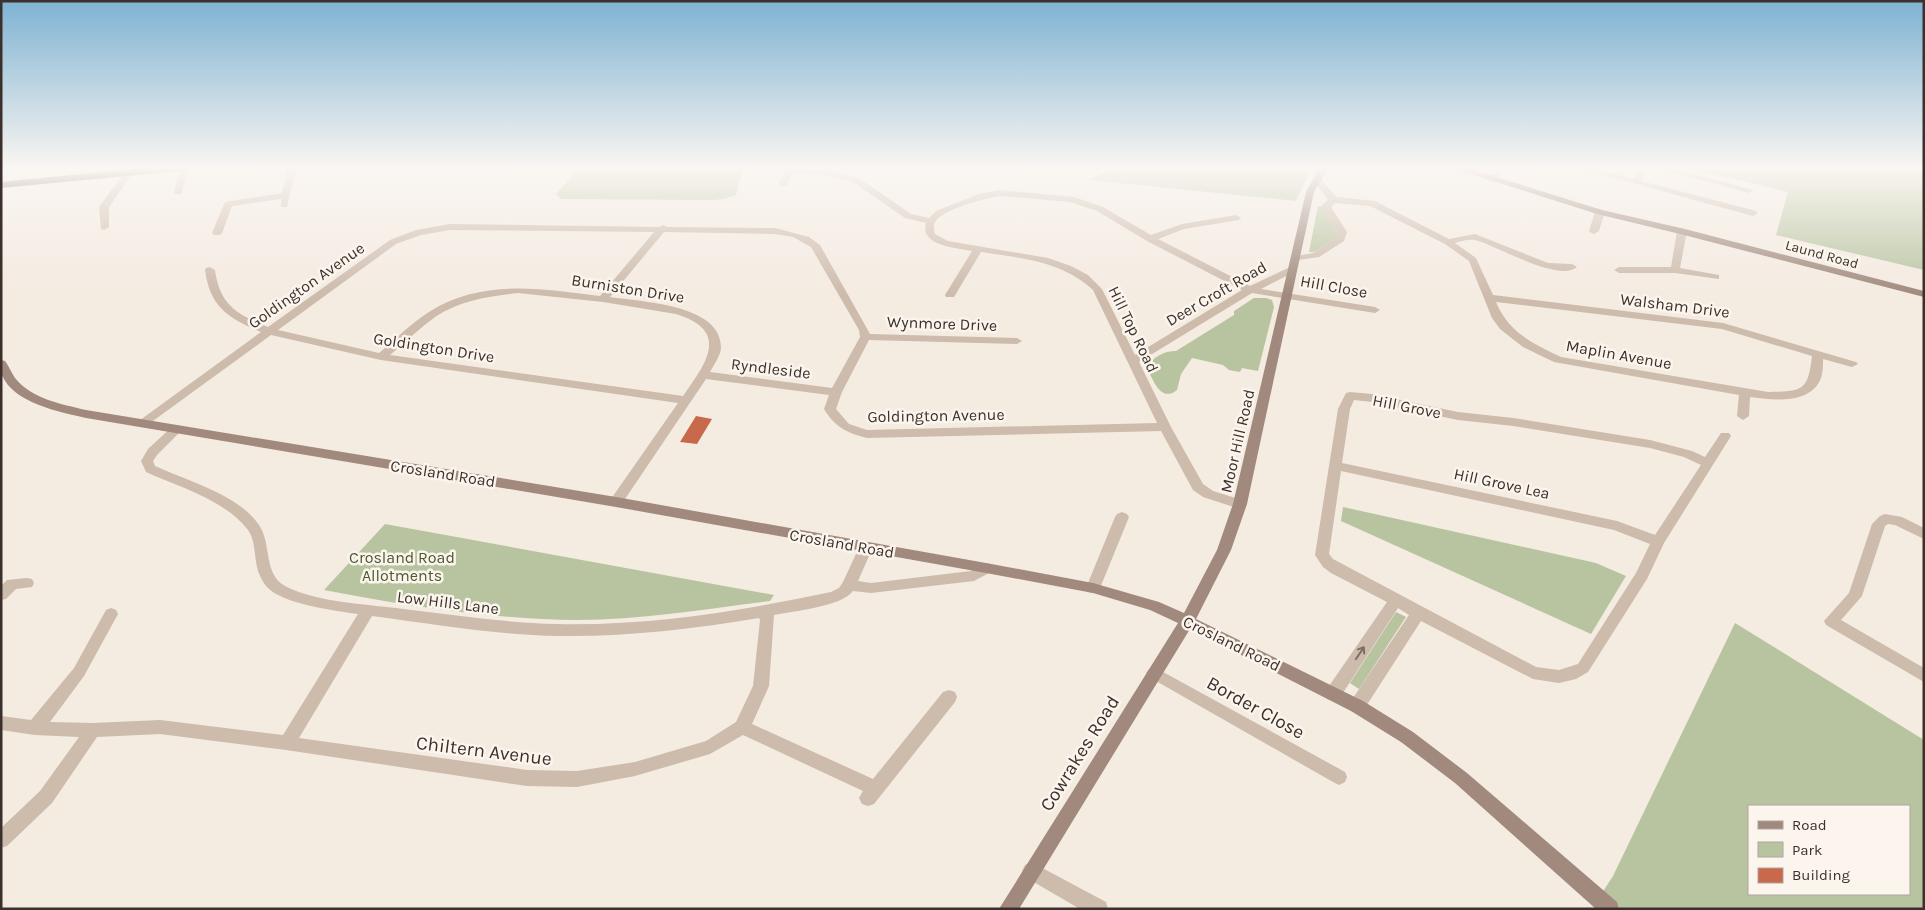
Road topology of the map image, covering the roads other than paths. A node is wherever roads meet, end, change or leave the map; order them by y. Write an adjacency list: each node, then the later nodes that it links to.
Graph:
1 (104, 209): 15 (street)
2 (226, 209): 19 (street)
3 (899, 209): 14 (street)
4 (948, 209): 14 (street, Hill Close)
5 (1101, 209): 20 (street, Hill Close)
6 (1306, 209): 23 (street, Moor Hill Road)
7 (1328, 209): 23 (street)
8 (1383, 209): 21 (street, Maplin Avenue)
9 (1591, 209): 11 (street, Laund Road)
10 (1738, 209): 12 (street)
11 (1600, 212): 17 (street); 18 (street, Laund Road)
12 (1752, 213)
13 (1236, 218): 20 (street)
14 (931, 221): 22 (street, Hill Top Road)
15 (104, 227)
16 (663, 228): 34 (street); 36 (street, Goldington Avenue); 37 (street, Goldington Avenue)
17 (1594, 231)
18 (1682, 231): 27 (street); 30 (street, Laund Road)
19 (217, 233)
20 (1150, 239): 29 (street, Hill Close)
21 (1448, 242): 24 (street); 33 (street, Maplin Avenue)
22 (978, 249): 31 (street); 41 (street, Hill Top Road)
23 (1293, 264): 29 (street, Deer Croft Road); 32 (street, Moor Hill Road)
24 (1572, 267)
25 (210, 270): 36 (street, Goldington Drive)
26 (1619, 270): 27 (street)
27 (1675, 270): 28 (street)
28 (1715, 277)
29 (1250, 290): 32 (street, Hill Close); 41 (street, Deer Croft Road)
30 (1924, 294)
31 (950, 295)
32 (1287, 295): 35 (street, Hill Close); 56 (street, Moor Hill Road)
33 (1489, 298): 39 (street, Walsham Drive); 46 (street, Maplin Avenue)
34 (603, 299): 40 (street, Burniston Drive); 44 (street, Burniston Drive)
35 (1375, 310)
36 (268, 331): 40 (street, Goldington Drive); 49 (street, Goldington Avenue)
37 (865, 337): 38 (street, Wynmore Drive); 45 (street, Goldington Avenue)
38 (1017, 341)
39 (1818, 354): 43 (street, Walsham Drive); 46 (street, Maplin Avenue)
40 (381, 357): 47 (street, Goldington Drive)
41 (1132, 362): 50 (street, Hill Top Road)
42 (1, 363): 49 (street, Crosland Road)
43 (1852, 364)
44 (703, 376): 45 (street, Ryndleside); 47 (street, Burniston Drive)
45 (836, 392): 50 (street, Goldington Avenue)
46 (1745, 392): 48 (street)
47 (686, 400): 55 (street, Burniston Drive)
48 (1743, 416)
49 (142, 423): 51 (street, Crosland Road)
50 (1165, 428): 56 (street, Hill Top Road)
51 (177, 429): 55 (street, Crosland Road); 67 (street, Low Hills Lane)
52 (1725, 436): 53 (street, Hill Grove)
53 (1708, 463): 54 (street, Hill Grove); 59 (street, Hill Grove)
54 (1336, 466): 59 (street, Hill Grove Lea); 66 (street, Hill Grove)
55 (616, 502): 60 (street, Crosland Road)
56 (1240, 504): 71 (street, Moor Hill Road)
57 (1122, 517): 64 (street)
58 (1924, 534): 73 (street)
59 (1658, 542): 69 (street, Hill Grove)
60 (866, 547): 61 (street, Crosland Road); 63 (street)
61 (986, 568): 63 (street); 64 (street, Crosland Road)
62 (27, 583): 65 (street)
63 (849, 585): 68 (street, Low Hills Lane)
64 (1093, 588): 71 (street, Crosland Road)
65 (1, 596)
66 (1396, 600): 69 (street, Hill Grove); 74 (street, one-way to 66)
67 (368, 610): 68 (street, Low Hills Lane); 81 (street)
68 (766, 612): 78 (street)
69 (1419, 612): 76 (street)
70 (111, 614): 79 (street)
71 (1187, 621): 72 (street, Cowrakes Road); 74 (street, Crosland Road)
72 (1154, 673): 82 (street, Border Close); 84 (street, Cowrakes Road)
73 (1924, 676)
74 (1333, 694): 76 (street, Crosland Road)
75 (949, 697): 78 (street)
76 (1357, 706): 87 (street, Crosland Road)
77 (1, 724): 79 (street, Chiltern Avenue)
78 (742, 727): 81 (street, Chiltern Avenue)
79 (35, 728): 80 (street, Chiltern Avenue)
80 (93, 730): 81 (street, Chiltern Avenue); 83 (street)
81 (287, 743)
82 (1338, 777)
83 (1, 840)
84 (1031, 871): 85 (street, Cowrakes Road); 86 (street)
85 (1008, 909)
86 (1099, 909)
87 (1610, 909)

